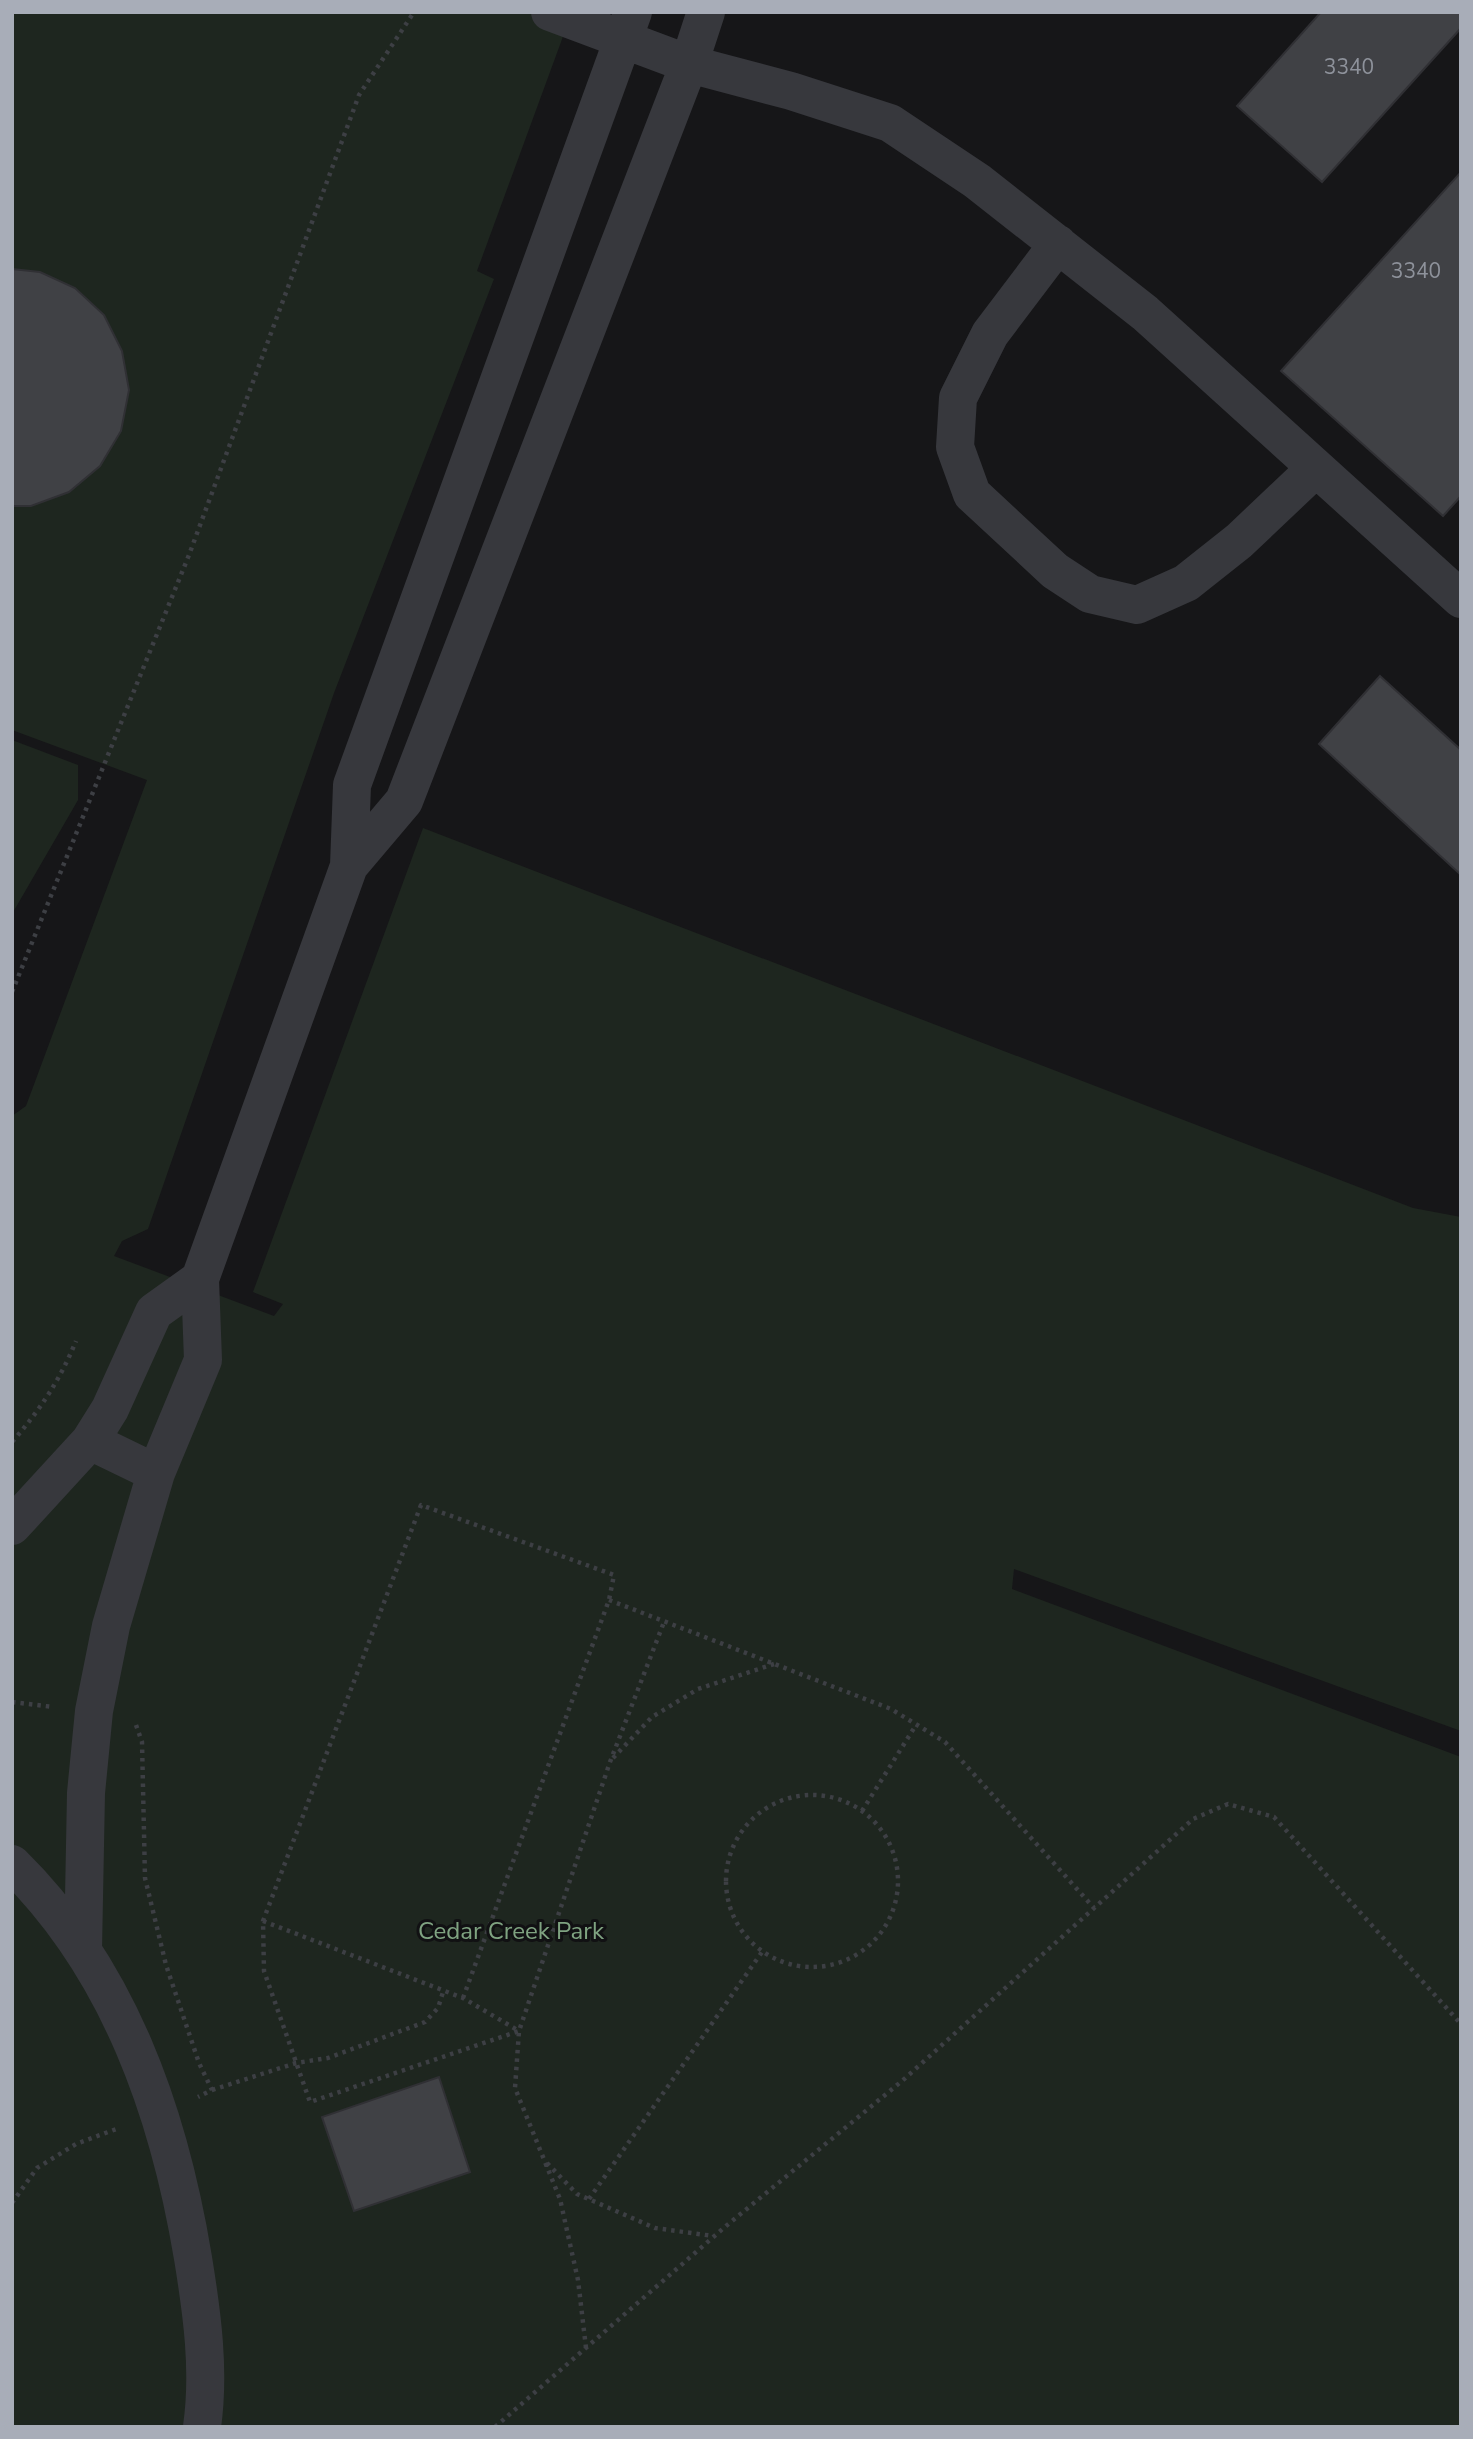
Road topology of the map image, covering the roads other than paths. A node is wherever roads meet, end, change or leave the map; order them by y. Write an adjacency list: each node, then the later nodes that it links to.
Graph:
1 (551, 12): 3 (street)
2 (706, 12): 4 (street)
3 (629, 27): 4 (street); 8 (street)
4 (689, 64): 5 (street); 8 (street)
5 (1058, 244): 6 (street); 6 (street)
6 (1316, 468): 7 (street)
7 (1461, 599)
8 (349, 866): 9 (street)
9 (200, 1279): 10 (street); 11 (street)
10 (90, 1441): 11 (street); 12 (street)
11 (156, 1474): 14 (street)
12 (12, 1526)
13 (12, 1864): 14 (street)
14 (83, 1950): 15 (street)
15 (202, 2427)

